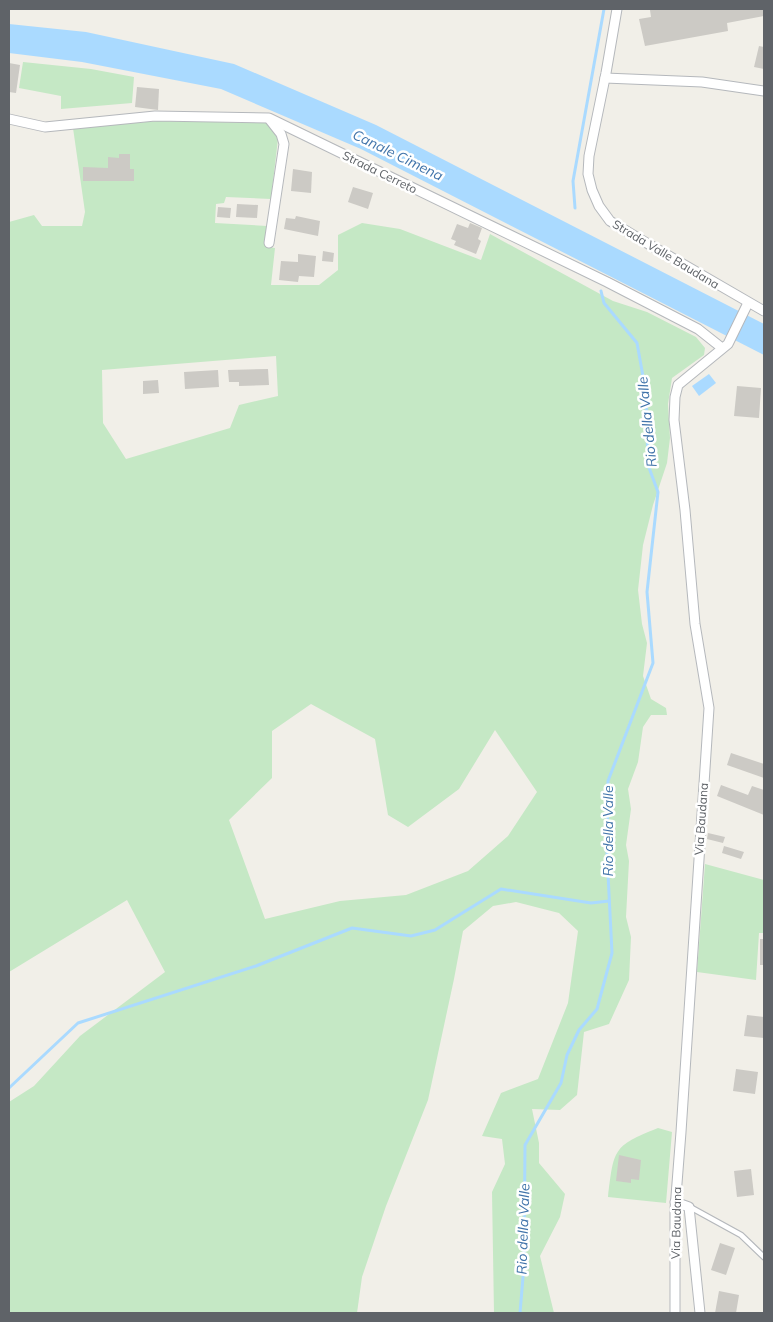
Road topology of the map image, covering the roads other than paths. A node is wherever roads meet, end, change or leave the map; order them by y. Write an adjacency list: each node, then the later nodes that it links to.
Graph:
1 (617, 9): 2 (street, Strada Valle Baudana)
2 (605, 78): 3 (street); 7 (street, Strada Valle Baudana)
3 (764, 91)
4 (269, 118): 5 (street, Strada Cerreto); 6 (street); 9 (street, Strada Cerreto)
5 (9, 119)
6 (269, 243)
7 (747, 306): 8 (street, Strada Valle Baudana); 9 (street)
8 (764, 311)
9 (725, 346): 10 (street, Via Baudana)
10 (675, 1202): 11 (street); 13 (street, Via Baudana)
11 (689, 1206): 12 (lane); 14 (street)
12 (764, 1257)
13 (675, 1313)
14 (700, 1313)

